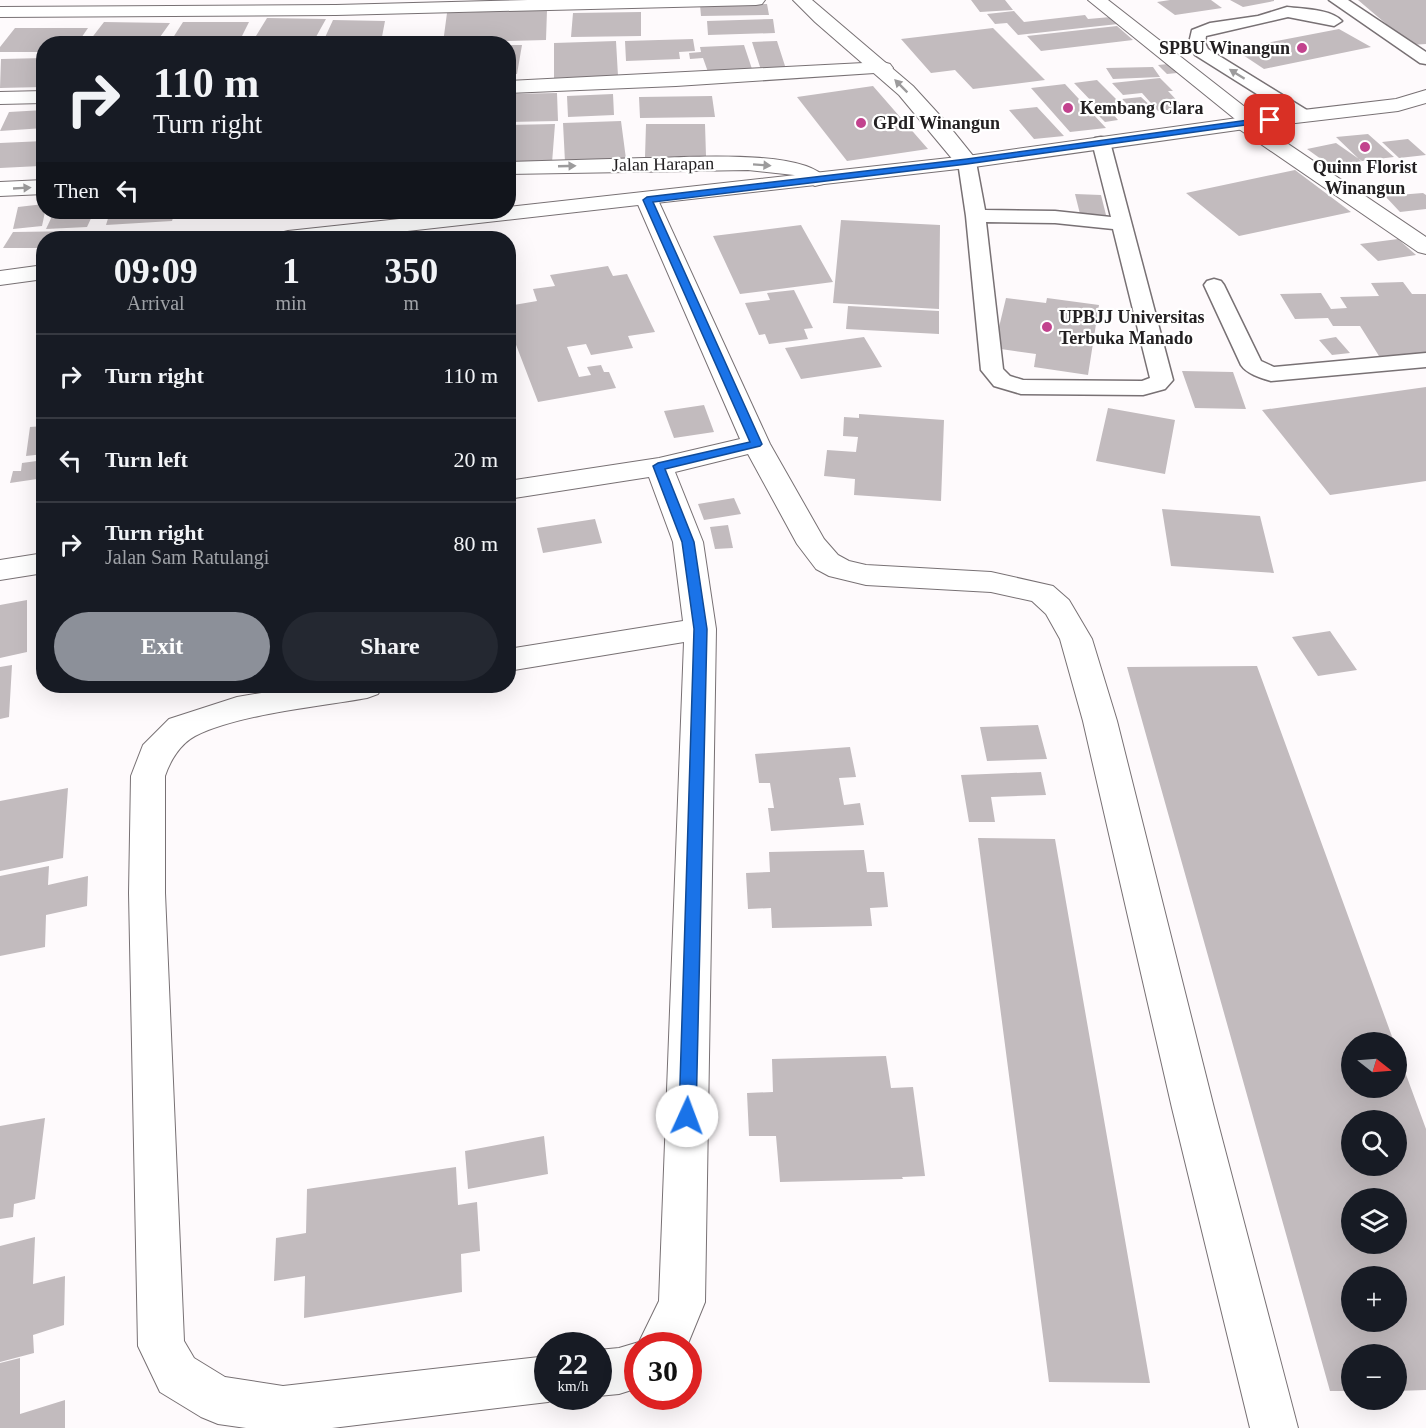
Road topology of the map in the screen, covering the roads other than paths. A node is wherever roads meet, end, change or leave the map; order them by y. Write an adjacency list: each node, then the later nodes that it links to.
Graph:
1 (756, 0): 5 (main road)
2 (802, 0): 8 (main road)
3 (1097, 0): 14 (main road)
4 (1337, 0): 7 (lane)
5 (0, 12)
6 (1334, 21): 13 (lane, one-way to 6)
7 (1426, 59)
8 (883, 68): 9 (main road); 16 (main road, one-way to 8)
9 (516, 87)
10 (1426, 96): 13 (main road)
11 (36, 97): 12 (main road)
12 (0, 98)
13 (1304, 116): 14 (main road)
14 (1248, 122): 15 (main road); 27 (main road)
15 (1101, 142): 16 (main road); 25 (lane)
16 (967, 162): 18 (main road); 23 (lane)
17 (516, 168): 18 (main road, Jalan Harapan, one-way to 18)
18 (814, 179): 21 (main road)
19 (36, 187): 20 (main road, one-way to 19)
20 (0, 189)
21 (647, 200): 22 (main road); 32 (main road)
22 (516, 214)
23 (976, 216): 25 (lane); 25 (lane)
24 (468, 219): 26 (main road)
25 (1120, 224)
26 (354, 231)
27 (1426, 247)
28 (36, 273): 29 (main road)
29 (0, 278)
30 (1214, 285): 31 (lane)
31 (1426, 360)
32 (756, 444): 33 (main road); 42 (main road)
33 (658, 466): 34 (main road); 37 (main road)
34 (516, 489)
35 (36, 564): 36 (main road)
36 (0, 570)
37 (700, 629): 38 (main road); 40 (main road)
38 (516, 659)
39 (327, 693): 41 (main road)
40 (670, 1332)
41 (534, 1381)
42 (1274, 1428)

